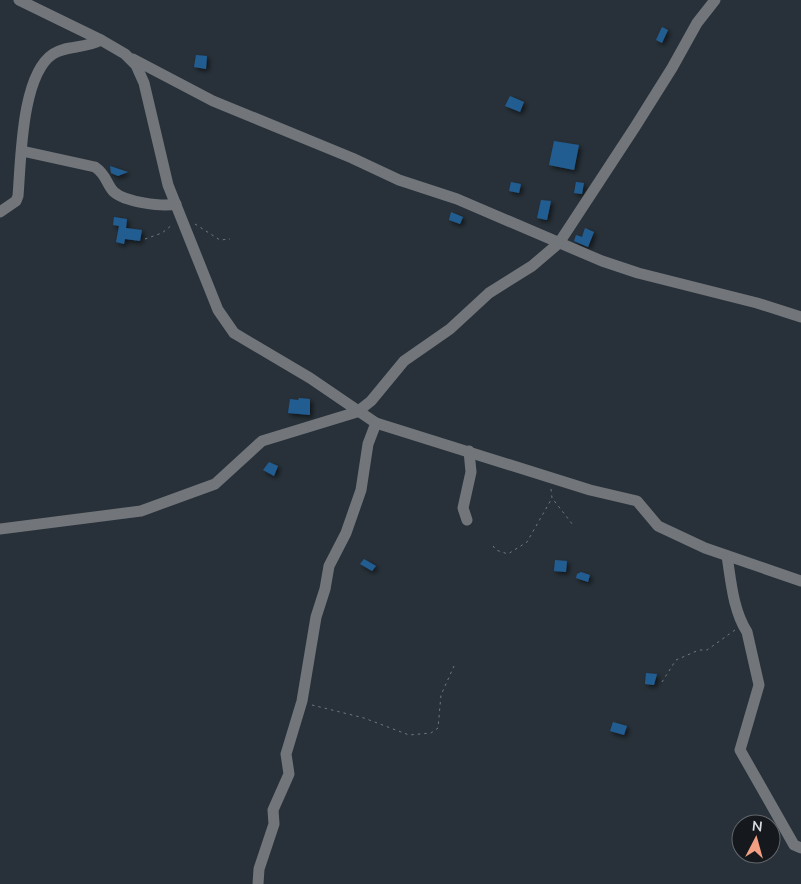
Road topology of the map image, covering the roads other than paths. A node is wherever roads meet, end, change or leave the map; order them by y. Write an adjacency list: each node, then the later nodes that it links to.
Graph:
1 (19, 0): 3 (street)
2 (714, 0): 8 (street)
3 (101, 40): 4 (street); 5 (street)
4 (125, 54): 6 (street); 8 (street)
5 (22, 151): 6 (street); 7 (street)
6 (176, 204): 10 (street)
7 (0, 212)
8 (559, 243): 9 (street); 10 (street)
9 (801, 317)
10 (357, 412): 11 (street); 14 (street)
11 (376, 423): 12 (street); 18 (street)
12 (469, 451): 13 (street); 15 (street)
13 (467, 520)
14 (0, 529)
15 (727, 556): 16 (street); 17 (street)
16 (801, 581)
17 (801, 848)
18 (258, 884)

